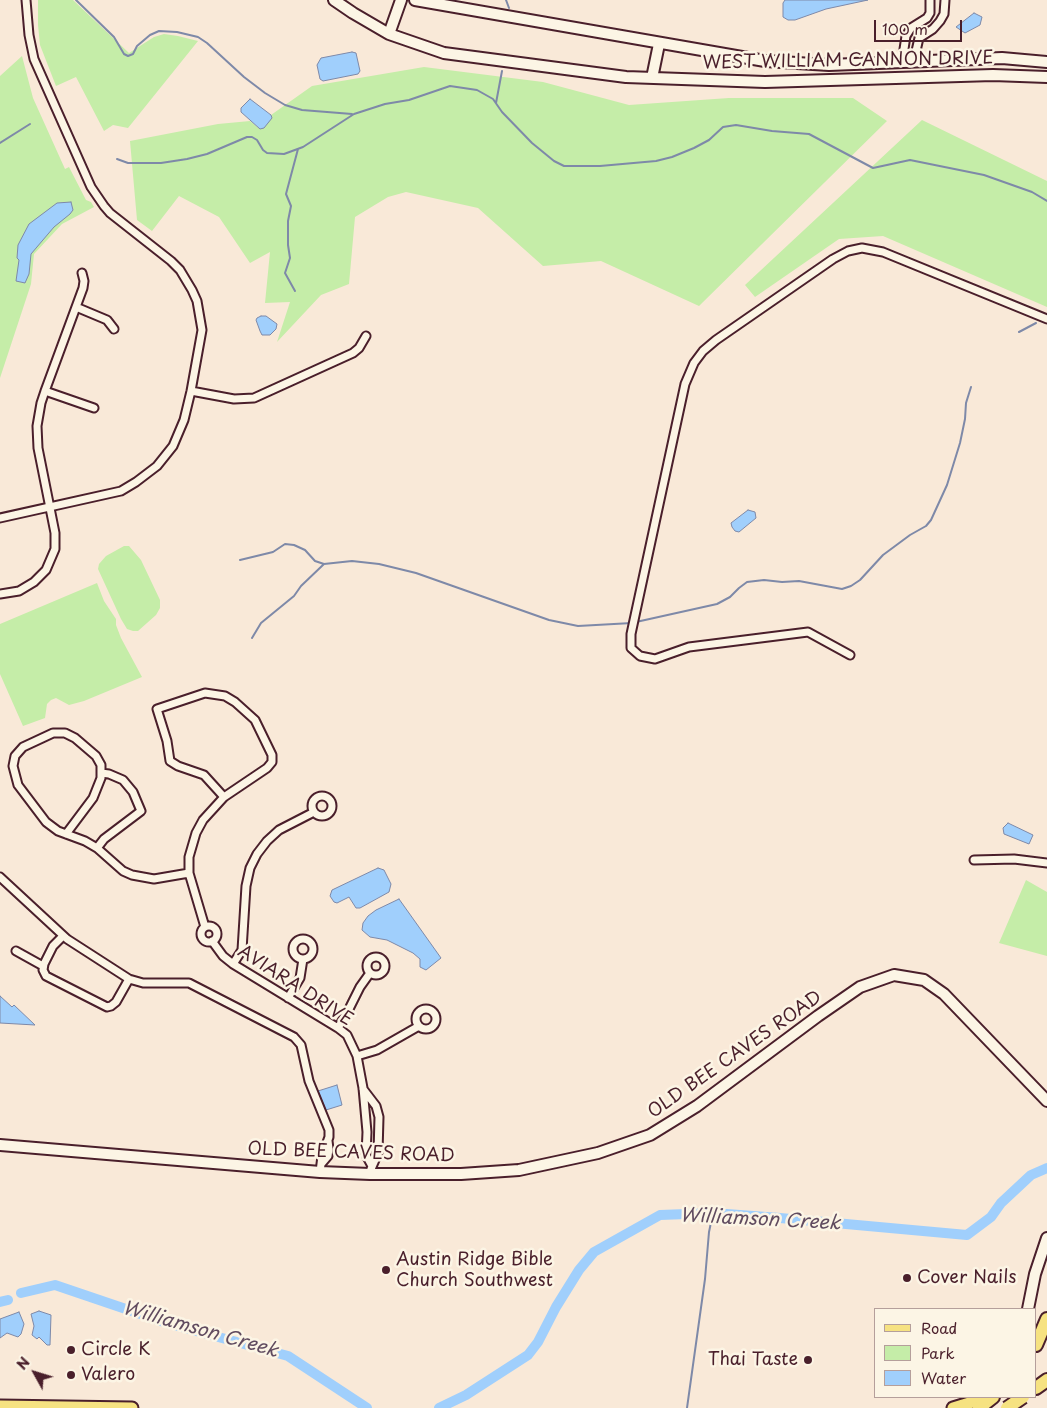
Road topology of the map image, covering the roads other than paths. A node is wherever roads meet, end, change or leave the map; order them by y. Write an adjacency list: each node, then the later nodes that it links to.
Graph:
1 (26, 0): 20 (street)
2 (334, 0): 7 (main road, WEST WILLIAM CANNON DRIVE)
3 (400, 0): 7 (main road)
4 (415, 0): 8 (main road, WEST WILLIAM CANNON DRIVE)
5 (930, 0): 10 (street)
6 (945, 0): 10 (street)
7 (390, 34): 13 (main road, WEST WILLIAM CANNON DRIVE)
8 (659, 44): 10 (main road, WEST WILLIAM CANNON DRIVE); 13 (main road)
9 (1047, 62): 10 (main road, WEST WILLIAM CANNON DRIVE)
10 (909, 63): 11 (main road)
11 (907, 77): 12 (main road, WEST WILLIAM CANNON DRIVE); 13 (main road, WEST WILLIAM CANNON DRIVE)
12 (1047, 77)
13 (652, 78)
14 (82, 272): 15 (street)
15 (76, 307): 17 (street); 19 (street)
16 (1047, 319): 25 (street)
17 (114, 329)
18 (366, 336): 20 (street)
19 (45, 391): 21 (street); 22 (street)
20 (191, 391): 22 (street)
21 (94, 408)
22 (50, 507): 23 (street); 24 (street)
23 (0, 518)
24 (0, 594)
25 (850, 655)
26 (101, 774): 29 (street); 29 (street); 30 (street)
27 (224, 797): 27 (street, AVIARA DRIVE); 33 (street, AVIARA DRIVE)
28 (314, 812): 38 (street)
29 (66, 834): 30 (street)
30 (97, 848): 33 (street)
31 (974, 860): 32 (street)
32 (1047, 863)
33 (189, 873): 38 (street, AVIARA DRIVE)
34 (0, 877): 35 (street)
35 (63, 936): 39 (street); 41 (street)
36 (16, 951): 39 (street)
37 (302, 959): 42 (street)
38 (233, 964): 42 (street, AVIARA DRIVE)
39 (43, 966): 41 (street)
40 (370, 973): 44 (street)
41 (129, 979): 51 (street)
42 (288, 998): 44 (street, AVIARA DRIVE)
43 (419, 1026): 45 (street)
44 (338, 1028): 45 (street, AVIARA DRIVE)
45 (357, 1056): 46 (street, AVIARA DRIVE)
46 (363, 1088): 48 (street, AVIARA DRIVE); 49 (street, AVIARA DRIVE)
47 (1047, 1101): 52 (main road, OLD BEE CAVES ROAD)
48 (367, 1132): 49 (street); 52 (street, AVIARA DRIVE)
49 (379, 1132): 52 (street, AVIARA DRIVE)
50 (0, 1145): 51 (main road, OLD BEE CAVES ROAD)
51 (321, 1168): 52 (main road, OLD BEE CAVES ROAD)
52 (371, 1170)
53 (1047, 1238): 54 (main road)
54 (1028, 1308)
55 (1047, 1319): 56 (highway)
56 (1037, 1343)
57 (986, 1398): 62 (main road)
58 (992, 1398): 63 (highway)
59 (1021, 1403): 64 (highway, bridge)
60 (0, 1406): 61 (main road)
61 (132, 1408)
62 (953, 1408)
63 (979, 1408)
64 (1007, 1408)

